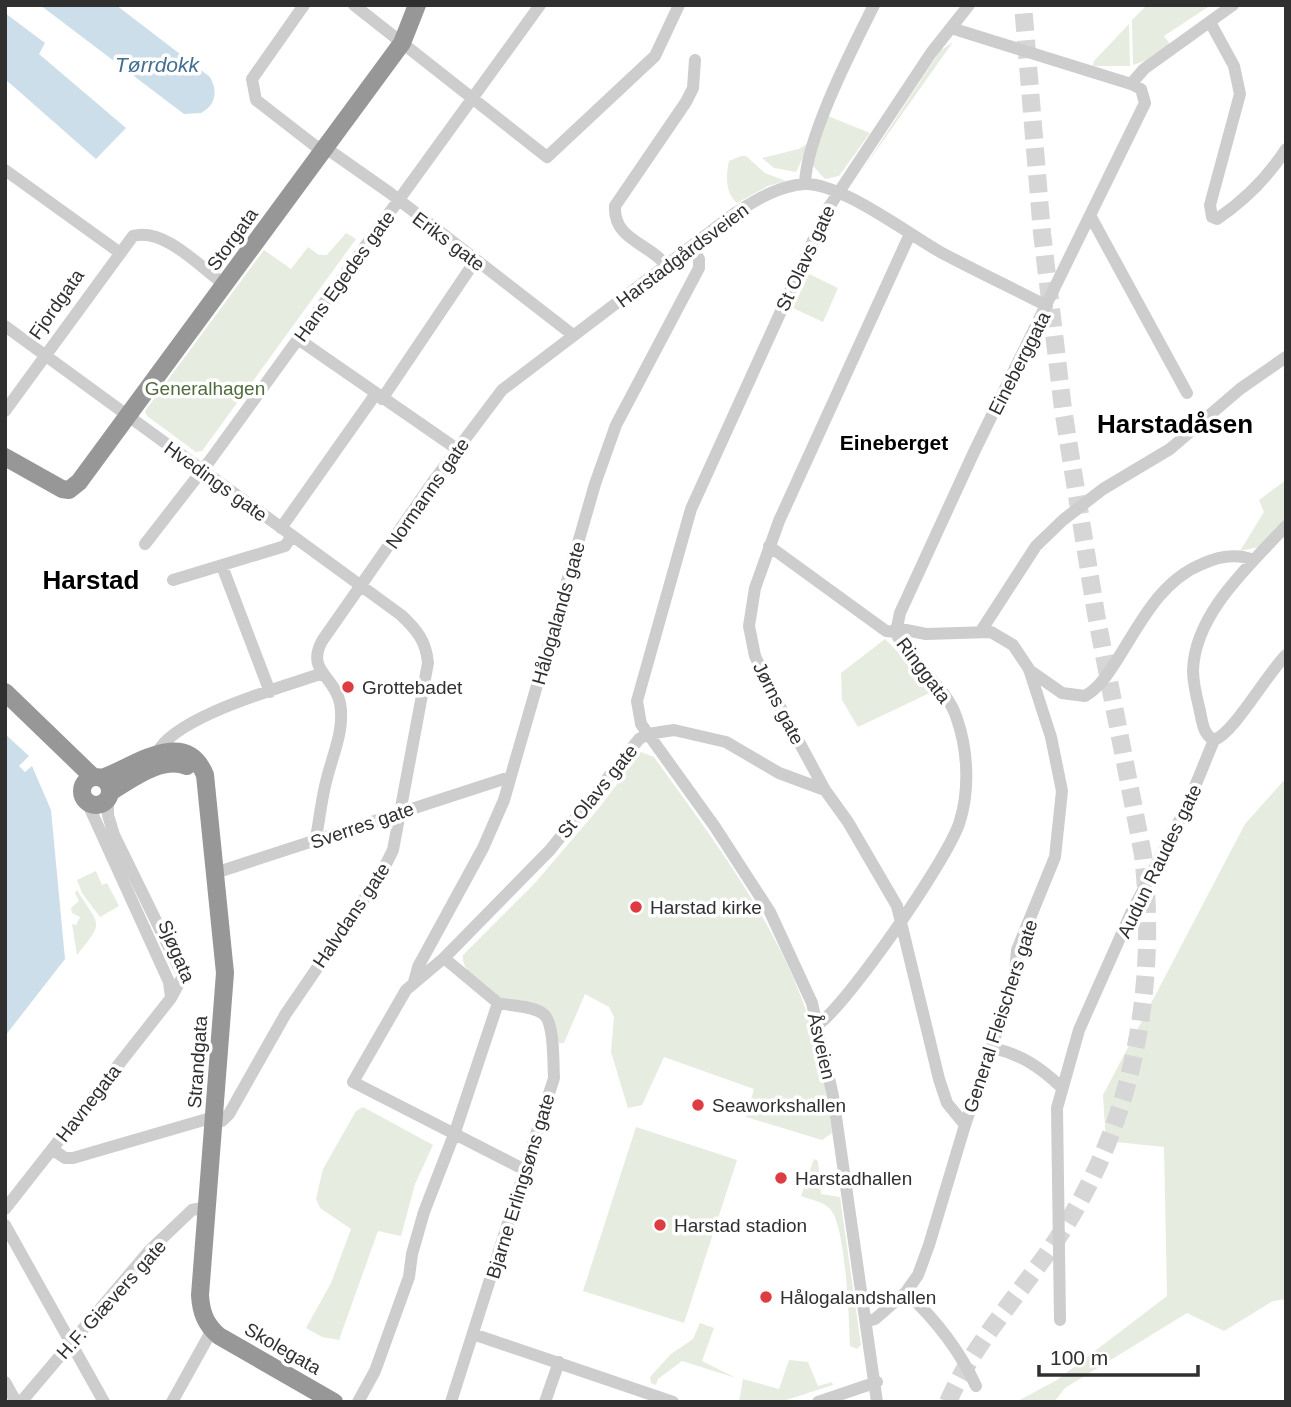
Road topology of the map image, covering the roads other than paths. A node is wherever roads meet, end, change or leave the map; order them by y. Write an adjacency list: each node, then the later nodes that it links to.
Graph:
1 (304, 5): 15 (street)
2 (354, 5): 11 (street)
3 (417, 5): 11 (highway, Storgata)
4 (540, 5): 14 (street, Hans Egedes gate)
5 (680, 5): 14 (street)
6 (874, 5): 18 (street)
7 (969, 5): 10 (street, St Olavs gate)
8 (1233, 5): 9 (street)
9 (1210, 22): 13 (street); 16 (street)
10 (951, 28): 13 (street); 19 (street, St Olavs gate)
11 (402, 43): 14 (street); 15 (highway, Storgata)
12 (695, 60): 26 (street)
13 (1131, 84): 21 (street, Eineberggata)
14 (472, 96): 20 (street, Hans Egedes gate)
15 (324, 149): 20 (street, Eriks gate); 27 (highway, Storgata)
16 (1286, 149)
17 (5, 170): 24 (street)
18 (805, 184): 19 (street, Harstadgårdsveien); 23 (street, Harstadgårdsveien)
19 (837, 191): 22 (street, Harstadgårdsveien); 58 (street, St Olavs gate)
20 (398, 202): 25 (street, Eriks gate); 31 (street, Hans Egedes gate)
21 (1091, 217): 28 (street, Eineberggata); 34 (street)
22 (910, 234): 28 (street, Harstadgårdsveien); 44 (street, Jørns gate)
23 (692, 247): 26 (street, Harstadgårdsveien); 62 (street, Hålogalands gate)
24 (119, 252): 27 (street, Fjordgata); 32 (street, Fjordgata)
25 (475, 261): 30 (street, Eriks gate); 35 (street)
26 (667, 266): 30 (street, Harstadgårdsveien)
27 (224, 285): 37 (highway, Storgata)
28 (1047, 306): 49 (street, Eineberggata)
29 (5, 327): 32 (street, Hvedings gate)
30 (573, 335): 38 (street, Normanns gate)
31 (298, 339): 35 (street); 40 (street, Hans Egedes gate)
32 (46, 355): 36 (street, Fjordgata); 37 (street, Hvedings gate)
33 (1286, 357): 50 (street)
34 (1187, 393)
35 (379, 397): 38 (street); 42 (street)
36 (5, 411)
37 (128, 416): 39 (highway, Storgata); 40 (street, Hvedings gate)
38 (457, 449): 48 (street, Normanns gate)
39 (5, 457)
40 (200, 470): 42 (street, Hvedings gate); 43 (street, Hans Egedes gate)
41 (1286, 526): 45 (street)
42 (286, 532): 46 (street); 48 (street, Hvedings gate)
43 (145, 544)
44 (769, 547): 49 (street, Ringgata); 64 (street, Jørns gate)
45 (1254, 560): 53 (street); 59 (street)
46 (222, 566): 47 (street); 56 (street)
47 (173, 580)
48 (362, 586): 51 (street, Hvedings gate); 54 (street, Normanns gate)
49 (896, 630): 50 (street, General Fleischers gate); 69 (street, Ringgata)
50 (981, 631): 53 (street, General Fleischers gate)
51 (422, 638): 66 (street, Halvdans gate)
52 (1286, 654): 59 (street, Audun Raudes gate)
53 (1029, 669): 75 (street, General Fleischers gate)
54 (323, 673): 56 (street); 67 (street)
55 (5, 692): 63 (highway, Sjøgata)
56 (270, 692): 57 (street)
57 (183, 726): 60 (street); 61 (street)
58 (648, 734): 64 (street); 70 (street, St Olavs gate); 74 (street, Åsveien)
59 (1213, 740): 76 (street, Audun Raudes gate)
60 (157, 753): 61 (highway); 63 (highway)
61 (185, 753): 65 (highway, Strandgata)
62 (510, 778): 66 (street, Sverres gate); 71 (street, Hålogalands gate)
63 (97, 789): 65 (highway); 72 (street, Sjøgata); 72 (street, Sjøgata)
64 (825, 790): 69 (street, Jørns gate)
65 (206, 796): 68 (highway, Strandgata)
66 (402, 811): 67 (street, Sverres gate); 77 (street, Halvdans gate)
67 (320, 839): 68 (street, Sverres gate)
68 (215, 873): 77 (highway, Strandgata)
69 (902, 918): 74 (street, Ringgata); 78 (street, Jørns gate)
70 (444, 958): 71 (street, Hålogalands gate); 73 (street)
71 (414, 982): 79 (street, Hålogalands gate)
72 (171, 998): 80 (street, Havnegata)
73 (498, 1003): 79 (street); 81 (street, Bjarne Erlingsøns gate)
74 (819, 1024): 87 (street, Åsveien)
75 (993, 1048): 76 (street); 78 (street, General Fleischers gate)
76 (1061, 1087): 86 (street, Audun Raudes gate)
77 (213, 1120): 80 (street); 82 (highway, Strandgata)
78 (965, 1125): 85 (street, General Fleischers gate)
79 (455, 1132): 81 (street); 100 (street)
80 (52, 1149): 83 (street, Havnegata)
81 (525, 1170): 89 (street, Bjarne Erlingsøns gate)
82 (207, 1207): 88 (highway, Strandgata); 90 (street, H.F. Giævers gate)
83 (5, 1209)
84 (5, 1225): 90 (street)
85 (905, 1292): 87 (street, General Fleischers gate); 94 (street)
86 (1060, 1320)
87 (868, 1321): 93 (street, Åsveien)
88 (212, 1330): 98 (street); 99 (highway, Skolegata)
89 (473, 1334): 91 (street); 101 (street, Bjarne Erlingsøns gate)
90 (71, 1343): 96 (street, H.F. Giævers gate); 97 (street)
91 (559, 1362): 95 (street); 102 (street)
92 (5, 1382): 96 (street)
93 (877, 1382): 104 (street); 105 (street, Åsveien)
94 (976, 1386)
95 (640, 1396): 103 (street)
96 (19, 1402)
97 (104, 1402)
98 (172, 1402)
99 (334, 1402)
100 (358, 1402)
101 (451, 1402)
102 (545, 1402)
103 (673, 1402)
104 (818, 1402)
105 (877, 1402)

